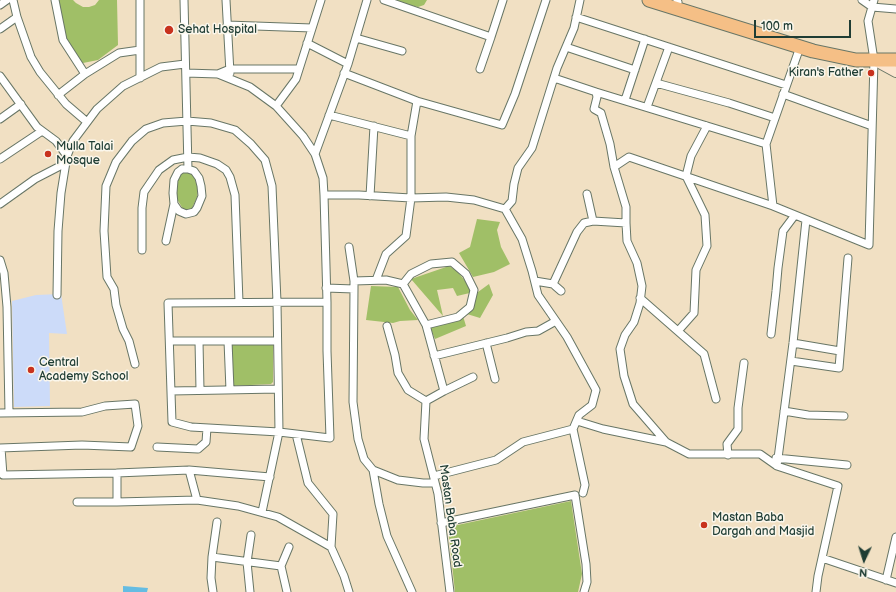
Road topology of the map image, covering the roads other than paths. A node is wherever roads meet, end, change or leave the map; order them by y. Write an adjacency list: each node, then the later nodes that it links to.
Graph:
1 (7, 0): 17 (street)
2 (13, 0): 19 (street)
3 (54, 0): 45 (street)
4 (140, 0): 31 (street)
5 (184, 0): 36 (street)
6 (226, 0): 21 (street)
7 (321, 0): 23 (street)
8 (367, 0): 25 (street)
9 (384, 0): 24 (street)
10 (503, 0): 24 (street)
11 (546, 0): 57 (street)
12 (580, 0): 20 (street)
13 (649, 0): 30 (highway)
14 (862, 0): 16 (street)
15 (675, 1): 34 (highway)
16 (873, 4): 18 (street); 34 (street)
17 (0, 5)
18 (896, 9)
19 (17, 17): 22 (street); 55 (street)
20 (576, 17): 26 (street); 28 (street)
21 (227, 24): 23 (street); 39 (street)
22 (0, 28)
23 (312, 28): 27 (street)
24 (491, 37): 38 (street)
25 (356, 38): 32 (street); 37 (street)
26 (645, 40): 29 (street); 41 (street)
27 (307, 44): 37 (street); 40 (street)
28 (566, 47): 41 (street); 49 (street)
29 (669, 47): 51 (street); 52 (street)
30 (800, 47): 34 (highway); 52 (street)
31 (140, 50): 45 (street); 48 (street)
32 (402, 51)
33 (896, 53): 34 (highway)
34 (874, 57): 35 (highway); 42 (street); 68 (street)
35 (896, 60)
36 (186, 64): 43 (street); 48 (street)
37 (348, 64): 44 (street)
38 (480, 68)
39 (230, 69): 40 (street); 46 (street); 50 (street)
40 (299, 70): 59 (street)
41 (635, 70): 56 (street)
42 (896, 72)
43 (186, 73): 46 (street); 64 (street)
44 (344, 73): 57 (street); 61 (street)
45 (85, 74): 55 (street)
46 (218, 74): 50 (street)
47 (0, 76): 58 (street)
48 (140, 78): 65 (street)
49 (554, 78): 53 (street); 86 (street)
50 (230, 79): 59 (street)
51 (656, 83): 60 (street); 62 (street)
52 (786, 85): 54 (street)
53 (596, 92): 56 (street); 76 (street)
54 (783, 94): 62 (street); 68 (street)
55 (58, 95): 65 (street)
56 (625, 100): 60 (street)
57 (417, 101): 70 (street)
58 (21, 104): 63 (street); 69 (street)
59 (276, 106): 72 (street)
60 (647, 107): 67 (street)
61 (329, 115): 66 (street); 72 (street)
62 (775, 118): 71 (street)
63 (0, 119)
64 (187, 121): 73 (street); 106 (street); 123 (street)
65 (87, 122): 74 (street)
66 (374, 126): 70 (street); 81 (street)
67 (706, 126): 71 (street); 78 (street)
68 (872, 126): 88 (street)
69 (42, 131): 74 (street); 75 (street)
70 (411, 136): 82 (street)
71 (766, 144): 85 (street)
72 (315, 154): 80 (street)
73 (188, 157): 77 (street); 93 (street); 105 (street)
74 (66, 159): 83 (street); 103 (street)
75 (0, 160)
76 (614, 167): 78 (street); 90 (street)
77 (188, 168): 84 (street); 84 (street)
78 (686, 176): 85 (street); 111 (street)
79 (587, 194): 89 (street)
80 (324, 195): 81 (street); 101 (street)
81 (370, 196): 82 (street)
82 (411, 198): 86 (street); 96 (street)
83 (0, 204)
84 (174, 204): 91 (street)
85 (773, 206): 87 (street)
86 (505, 209): 97 (street)
87 (795, 215): 88 (street); 112 (street)
88 (806, 220): 118 (street)
89 (593, 221): 90 (street); 99 (street)
90 (626, 223): 104 (street)
91 (166, 241)
92 (349, 247): 100 (street)
93 (142, 250)
94 (848, 258): 119 (street)
95 (0, 260): 135 (street)
96 (376, 280): 98 (street); 100 (street)
97 (535, 281): 99 (street); 108 (street)
98 (403, 284): 109 (street); 109 (street)
99 (553, 284): 102 (street)
100 (354, 285): 101 (street); 151 (street)
101 (326, 288): 107 (street)
102 (561, 291)
103 (57, 295)
104 (640, 298): 111 (street); 142 (street)
105 (239, 302): 106 (street); 113 (street)
106 (277, 302): 107 (street); 116 (street)
107 (327, 302): 141 (street)
108 (556, 321): 117 (street); 137 (street)
109 (426, 325): 120 (street)
110 (387, 326): 132 (street)
111 (678, 331): 131 (street)
112 (771, 334)
113 (170, 341): 114 (street); 129 (street)
114 (199, 341): 115 (street); 127 (street)
115 (228, 341): 116 (street); 128 (street)
116 (277, 341): 126 (street)
117 (486, 343): 120 (street); 125 (street)
118 (793, 343): 119 (street); 121 (street)
119 (840, 351): 121 (street)
120 (434, 356): 130 (street)
121 (791, 361): 133 (street)
122 (744, 363): 145 (street)
123 (135, 364)
124 (473, 377): 130 (street)
125 (496, 379)
126 (278, 389): 128 (street); 140 (street)
127 (200, 390): 128 (street); 129 (street)
128 (230, 390)
129 (171, 391): 138 (street)
130 (444, 391): 132 (street)
131 (716, 399)
132 (426, 401): 154 (street, Mastan Baba Road)
133 (784, 411): 136 (street); 146 (street)
134 (0, 413): 135 (street)
135 (9, 413): 144 (street)
136 (844, 416)
137 (577, 421): 139 (street); 142 (street)
138 (207, 428): 140 (street); 143 (street)
139 (573, 429): 154 (street); 155 (street)
140 (279, 432): 141 (street); 153 (street)
141 (296, 434): 165 (street)
142 (666, 442): 145 (street)
143 (158, 447)
144 (1, 448): 152 (street)
145 (728, 455): 147 (street)
146 (778, 458): 147 (street); 148 (street); 149 (street)
147 (767, 459): 149 (street)
148 (847, 465)
149 (777, 466): 167 (street)
150 (189, 470): 152 (street); 153 (street); 156 (street)
151 (373, 470): 154 (street); 176 (street)
152 (117, 473): 158 (street)
153 (270, 477): 159 (street)
154 (435, 480): 161 (street, Mastan Baba Road)
155 (584, 493)
156 (198, 500): 158 (street); 159 (street)
157 (77, 502): 158 (street)
158 (117, 502)
159 (262, 512): 165 (street)
160 (217, 522): 166 (street)
161 (441, 522): 177 (street, Mastan Baba Road); 178 (street)
162 (251, 535): 168 (street)
163 (896, 537): 170 (street)
164 (289, 547): 169 (street)
165 (331, 547): 175 (street)
166 (212, 557): 168 (street); 172 (street)
167 (822, 558): 170 (street); 179 (street)
168 (247, 562): 169 (street); 173 (street)
169 (281, 566): 174 (street)
170 (886, 580): 171 (street)
171 (896, 583)
172 (212, 592)
173 (250, 592)
174 (287, 592)
175 (349, 592)
176 (412, 592)
177 (450, 592)
178 (584, 592)
179 (816, 592)

